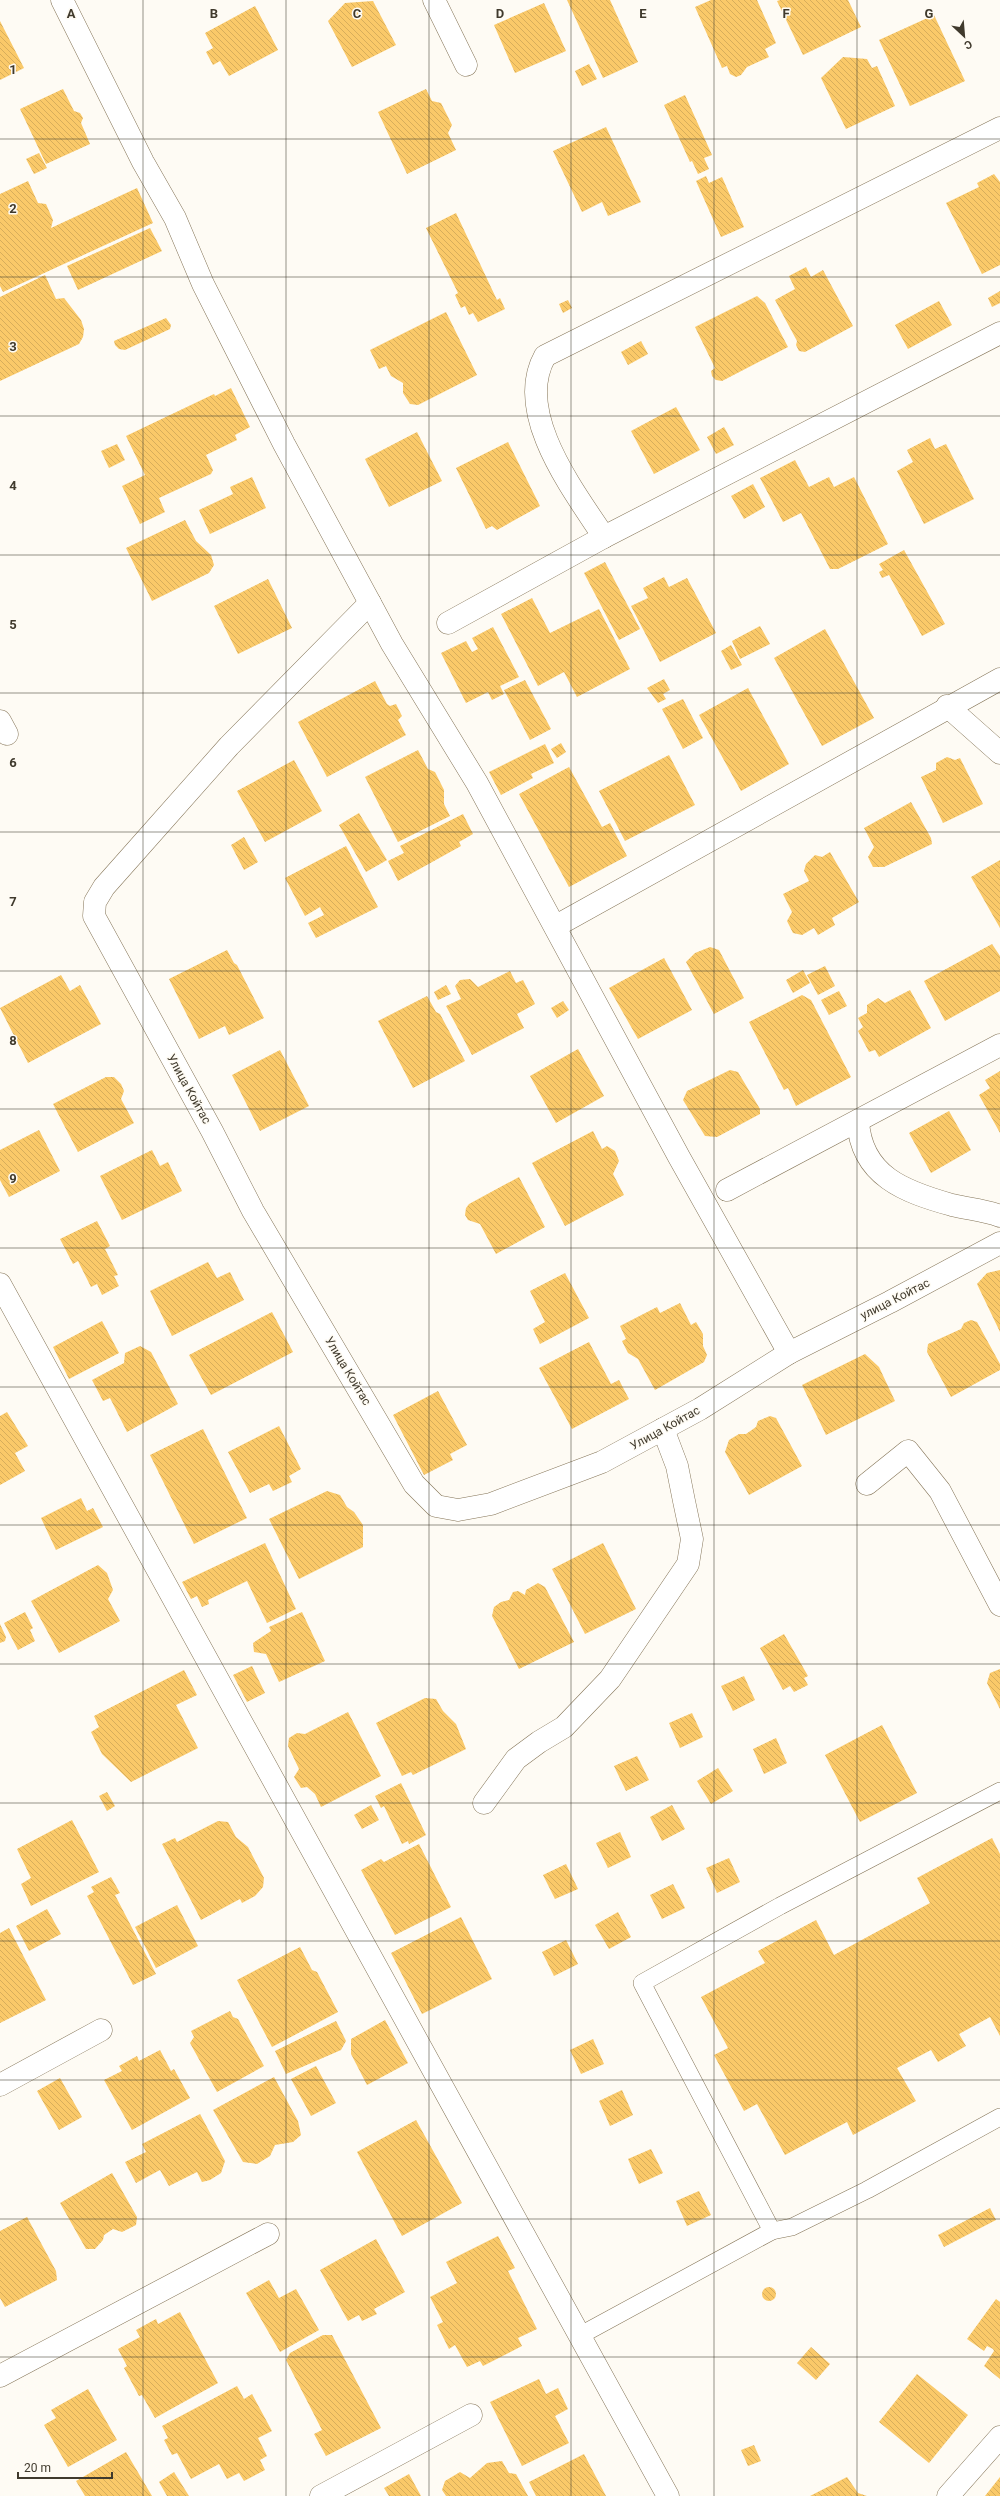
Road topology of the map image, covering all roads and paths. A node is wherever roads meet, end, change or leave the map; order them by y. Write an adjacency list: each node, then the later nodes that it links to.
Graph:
1 (62, 0): 7 (street)
2 (434, 0): 3 (street)
3 (466, 65)
4 (1000, 128): 6 (street)
5 (1000, 333): 6 (street)
6 (604, 537): 8 (street)
7 (370, 603): 12 (street); 20 (street, Улица Койтас)
8 (448, 623)
9 (1000, 679): 10 (street)
10 (947, 706): 11 (street); 12 (street)
11 (1000, 752)
12 (556, 926): 19 (street)
13 (1000, 1045): 14 (street)
14 (858, 1121): 15 (street); 16 (street)
15 (727, 1190)
16 (1000, 1216)
17 (1000, 1243): 19 (street, улица Койтас)
18 (0, 1284): 30 (street)
19 (789, 1353): 20 (street, Улица Койтас)
20 (663, 1429): 24 (street)
21 (867, 1484): 22 (street)
22 (1000, 1605)
23 (1000, 1791): 28 (lane)
24 (484, 1803)
25 (101, 2030): 26 (street)
26 (0, 2085)
27 (1000, 2117): 28 (lane)
28 (772, 2231): 30 (lane)
29 (268, 2234): 31 (street)
30 (579, 2336): 35 (street)
31 (0, 2376)
32 (471, 2415): 34 (street)
33 (1000, 2437): 36 (street)
34 (321, 2496)
35 (668, 2496)
36 (948, 2496)

